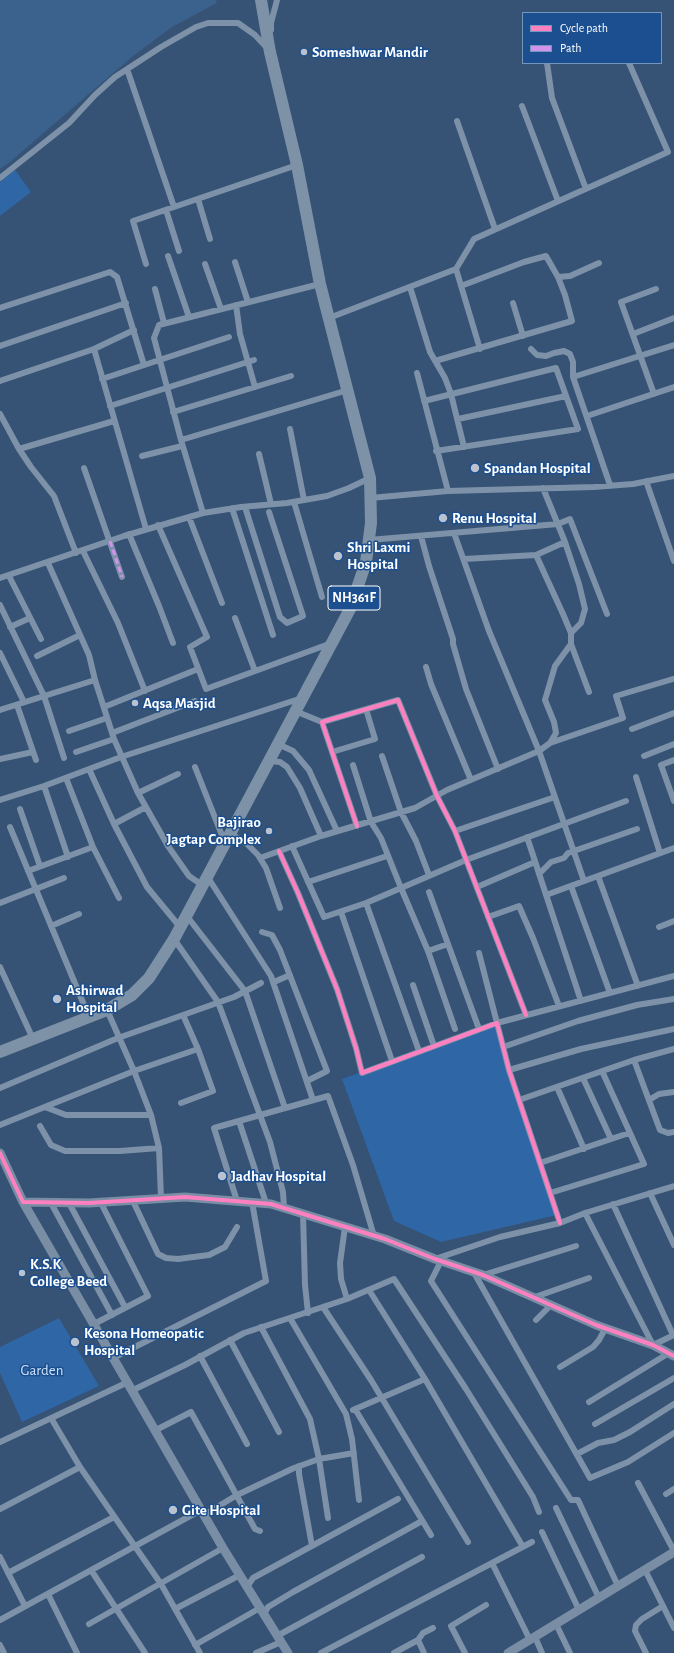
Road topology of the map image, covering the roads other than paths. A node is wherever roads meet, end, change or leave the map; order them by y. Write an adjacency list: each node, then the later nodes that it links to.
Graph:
1 (277, 0): 3 (street)
2 (262, 6): 3 (highway, NH361F)
3 (270, 52): 6 (street); 9 (highway, NH361F)
4 (547, 64): 11 (street)
5 (629, 64): 11 (street)
6 (128, 69): 10 (street); 14 (street)
7 (522, 106): 13 (street)
8 (457, 121): 16 (street)
9 (297, 165): 12 (street); 26 (highway, NH361F)
10 (0, 178)
11 (586, 189): 13 (street)
12 (198, 199): 14 (street); 17 (street)
13 (558, 201): 16 (street)
14 (174, 207): 15 (street)
15 (166, 210): 18 (street); 22 (street)
16 (495, 229): 24 (street)
17 (210, 239)
18 (179, 250)
19 (168, 256): 37 (street)
20 (235, 262): 31 (street)
21 (599, 263): 25 (street)
22 (146, 264)
23 (205, 264): 36 (street)
24 (456, 269): 27 (street); 28 (street)
25 (558, 277): 28 (street); 43 (street)
26 (320, 284): 31 (street); 38 (highway, NH361F)
27 (410, 286): 38 (street); 53 (street)
28 (461, 286): 48 (street)
29 (155, 289): 40 (street)
30 (656, 289): 42 (street)
31 (248, 302): 34 (street)
32 (126, 303): 35 (street); 41 (street); 46 (street)
33 (513, 303): 43 (street)
34 (236, 305): 36 (street); 52 (street)
35 (0, 308)
36 (221, 309): 37 (street)
37 (189, 317): 40 (street)
38 (329, 318): 63 (highway, NH361F)
39 (674, 318): 42 (street)
40 (164, 323): 51 (street)
41 (134, 330): 47 (street); 54 (street)
42 (633, 334): 50 (street)
43 (523, 336): 48 (street)
44 (229, 337): 51 (street)
45 (674, 345): 50 (street)
46 (0, 346)
47 (94, 349): 58 (street); 59 (street)
48 (480, 349): 53 (street)
49 (531, 349): 57 (street)
50 (641, 355): 57 (street); 65 (street)
51 (160, 360): 54 (street); 61 (street)
52 (251, 360): 60 (street); 61 (street)
53 (435, 361): 64 (street)
54 (144, 365): 58 (street)
55 (417, 373): 67 (street)
56 (291, 376): 60 (street)
57 (573, 377): 71 (street)
58 (102, 379): 68 (street)
59 (0, 381)
60 (255, 387): 69 (street)
61 (167, 388): 68 (street); 69 (street)
62 (674, 388): 65 (street)
63 (348, 390): 75 (street); 83 (highway, NH361F)
64 (451, 394): 66 (street); 67 (street); 72 (street)
65 (654, 394): 71 (street)
66 (566, 396): 72 (street); 76 (street)
67 (424, 401): 78 (street)
68 (110, 406): 73 (street)
69 (173, 412): 75 (street)
70 (0, 414): 77 (street)
71 (587, 416): 85 (street)
72 (458, 419): 76 (street)
73 (114, 421): 77 (street); 99 (street)
74 (290, 428): 89 (street)
75 (182, 443): 80 (street); 95 (street)
76 (464, 447): 78 (street)
77 (19, 450): 107 (street)
78 (436, 451): 87 (street)
79 (259, 454): 91 (street)
80 (142, 456)
81 (84, 468): 104 (street)
82 (674, 476): 84 (street)
83 (370, 478): 88 (highway, NH361F); 89 (street)
84 (646, 481): 85 (street); 110 (street)
85 (610, 485): 86 (street)
86 (543, 488): 87 (street); 97 (street)
87 (448, 491): 88 (street)
88 (370, 498): 103 (highway, NH361F)
89 (304, 500): 90 (street)
90 (294, 502): 91 (street); 115 (street)
91 (271, 504): 92 (street)
92 (245, 507): 93 (street); 94 (street)
93 (232, 508): 95 (street); 124 (street)
94 (269, 512)
95 (203, 513): 96 (street)
96 (189, 517): 98 (street); 116 (street)
97 (558, 524): 100 (street); 105 (street); 118 (street)
98 (158, 525): 99 (street); 132 (street)
99 (146, 529): 101 (street)
100 (454, 533): 102 (street); 109 (street)
101 (129, 534): 104 (street); 126 (street)
102 (421, 536): 103 (street); 170 (street)
103 (369, 540): 127 (highway, NH361F)
104 (110, 541): 106 (street); 113 (street)
105 (565, 542): 108 (street); 122 (street)
106 (83, 551): 107 (street); 136 (street)
107 (76, 553): 111 (street)
108 (536, 554): 109 (street); 122 (street)
109 (464, 559): 156 (street)
110 (674, 561)
111 (48, 563): 112 (street); 123 (street)
112 (9, 576): 114 (street); 119 (street)
113 (122, 577)
114 (0, 578)
115 (322, 597)
116 (222, 603)
117 (0, 605): 121 (street)
118 (607, 614)
119 (30, 618): 121 (street); 125 (street)
120 (235, 618): 133 (street)
121 (10, 627): 138 (street)
122 (570, 633): 128 (street)
123 (80, 635): 130 (street); 134 (street)
124 (273, 635)
125 (41, 639)
126 (173, 643)
127 (332, 643): 133 (street); 139 (highway, NH361F)
128 (571, 644): 137 (street); 153 (street)
129 (0, 653): 141 (street)
130 (37, 656)
131 (426, 667): 176 (street)
132 (198, 669): 133 (street); 136 (street)
133 (255, 671)
134 (95, 680): 138 (street); 143 (street)
135 (674, 680): 153 (street)
136 (145, 690): 143 (street)
137 (589, 692)
138 (44, 696): 141 (street); 163 (street)
139 (302, 698): 146 (highway, NH361F); 162 (street)
140 (195, 701): 152 (street)
141 (24, 702): 142 (street)
142 (17, 705): 145 (street); 157 (street)
143 (104, 707): 148 (street)
144 (366, 709): 149 (street); 159 (street); 180 (street)
145 (0, 710)
146 (295, 711): 149 (street); 154 (highway, NH361F)
147 (674, 713): 150 (street)
148 (107, 718): 151 (street); 152 (street)
149 (322, 722): 159 (street)
150 (632, 729)
151 (69, 731)
152 (113, 736): 158 (street); 162 (street)
153 (550, 743): 156 (street)
154 (278, 744): 167 (highway, NH361F); 194 (street)
155 (674, 744): 161 (street)
156 (539, 751): 170 (street); 181 (street)
157 (33, 752): 164 (street); 165 (street)
158 (76, 752)
159 (332, 752): 191 (street)
160 (382, 756): 187 (street)
161 (644, 756)
162 (121, 757): 171 (street); 179 (street)
163 (64, 758)
164 (0, 760)
165 (36, 760)
166 (674, 760): 177 (street)
167 (269, 761): 196 (street); 198 (highway, NH361F)
168 (352, 764): 188 (street)
169 (195, 767): 198 (street)
170 (498, 768): 176 (street)
171 (89, 769): 174 (street); 189 (street)
172 (178, 774): 179 (street)
173 (636, 777): 204 (street)
174 (66, 778): 178 (street); 200 (street)
175 (674, 779): 177 (street)
176 (471, 780): 180 (street)
177 (667, 782): 184 (street)
178 (44, 786): 182 (street); 206 (street)
179 (138, 793): 185 (street)
180 (437, 796): 187 (street); 195 (street)
181 (555, 797): 190 (street); 195 (street)
182 (0, 800)
183 (626, 801): 190 (street)
184 (674, 801)
185 (146, 807): 189 (street); 216 (street)
186 (20, 809): 210 (street)
187 (401, 812): 188 (street); 213 (street)
188 (371, 822): 191 (street); 205 (street)
189 (114, 824): 235 (street)
190 (564, 824): 197 (street); 203 (street)
191 (357, 826): 194 (street)
192 (10, 827): 211 (street)
193 (637, 829): 203 (street)
194 (337, 831): 196 (street)
195 (454, 831): 208 (street)
196 (321, 836): 199 (street)
197 (527, 837): 208 (street); 209 (street)
198 (227, 838): 207 (street); 216 (highway, NH361F)
199 (292, 846): 202 (street); 218 (street)
200 (93, 847): 206 (street); 225 (street)
201 (674, 848): 204 (street)
202 (279, 850): 207 (street); 272 (street)
203 (573, 851): 212 (street); 217 (street)
204 (660, 853): 214 (street)
205 (388, 856): 218 (street); 221 (street)
206 (68, 857): 210 (street)
207 (260, 858): 228 (street)
208 (466, 860): 213 (street); 220 (street)
209 (535, 862): 212 (street); 220 (street)
210 (40, 866): 211 (street)
211 (28, 871): 222 (street)
212 (539, 874): 224 (street)
213 (429, 875): 221 (street)
214 (598, 876): 217 (street); 248 (street)
215 (64, 878): 222 (street)
216 (205, 881): 231 (highway, NH361F); 245 (street)
217 (584, 881): 219 (street)
218 (308, 882): 229 (street)
219 (571, 886): 224 (street); 250 (street)
220 (477, 887): 232 (street)
221 (401, 888): 227 (street); 240 (street)
222 (36, 889): 226 (street); 234 (street)
223 (429, 892): 239 (street)
224 (546, 895): 252 (street)
225 (119, 898)
226 (0, 903)
227 (366, 903): 229 (street); 269 (street)
228 (280, 908)
229 (341, 912): 272 (street)
230 (79, 914): 234 (street)
231 (186, 915): 235 (highway, NH361F); 249 (street)
232 (488, 917): 254 (street); 257 (street)
233 (674, 921): 236 (street)
234 (51, 926): 258 (street)
235 (180, 927): 238 (highway, NH361F)
236 (659, 927)
237 (262, 932): 243 (street)
238 (174, 939): 253 (street); 255 (highway, NH361F)
239 (448, 944): 240 (street); 261 (street)
240 (428, 951): 260 (street)
241 (479, 953): 259 (street)
242 (0, 967): 264 (street)
243 (290, 975): 245 (street); 277 (street)
244 (674, 976): 248 (street)
245 (274, 982): 277 (street)
246 (261, 983): 249 (street)
247 (413, 985): 265 (street)
248 (638, 986): 250 (street)
249 (245, 991): 253 (street); 286 (street)
250 (610, 993): 252 (street)
251 (674, 999): 266 (street)
252 (581, 1001): 254 (street)
253 (218, 1002): 256 (street); 288 (street)
254 (559, 1006): 257 (street)
255 (106, 1010): 258 (highway, NH361F); 263 (street)
256 (183, 1015): 263 (street); 267 (street)
257 (526, 1015): 259 (street)
258 (89, 1017): 264 (highway, NH361F)
259 (497, 1023): 261 (street); 266 (street)
260 (455, 1029)
261 (479, 1029): 265 (street)
262 (674, 1029): 273 (street)
263 (118, 1038): 274 (street); 278 (street)
264 (33, 1039): 270 (highway, NH361F)
265 (434, 1046): 269 (street)
266 (503, 1047): 273 (street)
267 (198, 1049): 274 (street); 284 (street)
268 (674, 1049): 271 (street)
269 (419, 1051): 272 (street)
270 (0, 1052)
271 (634, 1060): 275 (street); 283 (street)
272 (392, 1061)
273 (509, 1070): 282 (street)
274 (134, 1071): 285 (street); 287 (street)
275 (602, 1071): 276 (street); 293 (street)
276 (583, 1078): 279 (street); 294 (street)
277 (307, 1081): 281 (street)
278 (0, 1088)
279 (557, 1088): 282 (street); 296 (street)
280 (674, 1092): 283 (street)
281 (313, 1100): 286 (street); 318 (street)
282 (519, 1100): 298 (street)
283 (649, 1100): 292 (street)
284 (181, 1104)
285 (45, 1107): 287 (street); 290 (street)
286 (285, 1108): 288 (street)
287 (151, 1115): 295 (street)
288 (261, 1115): 289 (street); 312 (street)
289 (239, 1121): 305 (street); 310 (street)
290 (0, 1125)
291 (40, 1126): 295 (street)
292 (674, 1132)
293 (629, 1134): 294 (street); 300 (street)
294 (611, 1139): 296 (street)
295 (159, 1148): 302 (street)
296 (584, 1148): 298 (street)
297 (0, 1153): 306 (street)
298 (540, 1163): 300 (street)
299 (674, 1186): 301 (street)
300 (550, 1193): 315 (street)
301 (650, 1193): 311 (street); 319 (street)
302 (161, 1198): 303 (street); 305 (street)
303 (132, 1199): 304 (street); 316 (street)
304 (100, 1201): 309 (street); 329 (street)
305 (237, 1201): 308 (street)
306 (22, 1202): 307 (street); 335 (street)
307 (51, 1202): 309 (street); 332 (street)
308 (252, 1202): 310 (street); 343 (street)
309 (69, 1203): 329 (street)
310 (266, 1203): 312 (street)
311 (613, 1204): 313 (street); 338 (street)
312 (284, 1208): 314 (street)
313 (585, 1213): 315 (street); 340 (street)
314 (303, 1214): 317 (street); 331 (street)
315 (560, 1223): 321 (street)
316 (236, 1227)
317 (345, 1227): 318 (street); 327 (street)
318 (374, 1236): 321 (street)
319 (674, 1245)
320 (576, 1246): 323 (street)
321 (438, 1260): 322 (street); 397 (street)
322 (473, 1271): 323 (street); 362 (street)
323 (483, 1275): 326 (street)
324 (589, 1278): 326 (street)
325 (369, 1290): 327 (street); 346 (street); 375 (street)
326 (535, 1297): 328 (street)
327 (347, 1299): 330 (street)
328 (551, 1305): 334 (street); 337 (street)
329 (125, 1307): 332 (street)
330 (324, 1307): 331 (street); 349 (street)
331 (308, 1312): 333 (street)
332 (112, 1315): 335 (street)
333 (290, 1318): 336 (street); 353 (street)
334 (536, 1320)
335 (94, 1324): 343 (street)
336 (260, 1327): 339 (street); 363 (street)
337 (605, 1328): 340 (street); 344 (street)
338 (673, 1335): 340 (street)
339 (230, 1340): 342 (street); 357 (street)
340 (653, 1345): 341 (street)
341 (671, 1355): 350 (street)
342 (200, 1356): 348 (street); 360 (street)
343 (113, 1358): 347 (street)
344 (560, 1367)
345 (674, 1378): 355 (street)
346 (425, 1379): 349 (street); 386 (street)
347 (126, 1382): 348 (street); 354 (street)
348 (131, 1391): 356 (street)
349 (381, 1397): 352 (street); 382 (street)
350 (590, 1402)
351 (674, 1404): 362 (street)
352 (355, 1409): 353 (street); 378 (street)
353 (346, 1414): 361 (street)
354 (51, 1418): 359 (street); 365 (street)
355 (594, 1424)
356 (154, 1431): 369 (street); 374 (street)
357 (279, 1432)
358 (674, 1433): 362 (street)
359 (0, 1442)
360 (247, 1444)
361 (354, 1453): 363 (street); 371 (street)
362 (577, 1454)
363 (319, 1459): 364 (street); 377 (street)
364 (299, 1466): 369 (street); 385 (street)
365 (80, 1468): 373 (street); 376 (street)
366 (638, 1482): 388 (street)
367 (674, 1489): 368 (street)
368 (666, 1494)
369 (237, 1495): 374 (street); 379 (street)
370 (398, 1499): 385 (street)
371 (359, 1500)
372 (556, 1508): 400 (street)
373 (0, 1509)
374 (202, 1512): 384 (street); 387 (street)
375 (539, 1512)
376 (114, 1517): 384 (street); 394 (street)
377 (328, 1518)
378 (422, 1521): 381 (street); 407 (street)
379 (260, 1531)
380 (542, 1532): 406 (street)
381 (430, 1535)
382 (468, 1542)
383 (532, 1542): 386 (street)
384 (135, 1546): 392 (street); 396 (street)
385 (312, 1546): 398 (street)
386 (523, 1547): 391 (street)
387 (223, 1548): 395 (street); 396 (street)
388 (674, 1551): 393 (street)
389 (0, 1557): 394 (street)
390 (422, 1557): 414 (street)
391 (492, 1563): 413 (street); 424 (street)
392 (91, 1570): 399 (street); 404 (street)
393 (645, 1570): 397 (street); 403 (street)
394 (8, 1573): 402 (street)
395 (240, 1574): 398 (street); 405 (street)
396 (161, 1584): 404 (street); 405 (street)
397 (618, 1586): 400 (street)
398 (247, 1587): 407 (street)
399 (48, 1594): 402 (street); 419 (street)
400 (599, 1598): 406 (street)
401 (486, 1605): 427 (street)
402 (25, 1606): 408 (street)
403 (663, 1606): 412 (street); 431 (street)
404 (116, 1609): 409 (street); 420 (street)
405 (175, 1609): 417 (street)
406 (579, 1610): 410 (street)
407 (262, 1611): 414 (street); 417 (street)
408 (0, 1620)
409 (89, 1624)
410 (556, 1624): 413 (street); 430 (street)
411 (433, 1628): 415 (street)
412 (674, 1628)
413 (532, 1638): 428 (street); 429 (street)
414 (279, 1639): 422 (street); 423 (street)
415 (418, 1640): 425 (street); 426 (street)
416 (0, 1645): 418 (street)
417 (195, 1645): 421 (street)
418 (4, 1653)
419 (77, 1653)
420 (145, 1653)
421 (200, 1653)
422 (256, 1653)
423 (288, 1653)
424 (321, 1653)
425 (394, 1653)
426 (424, 1653)
427 (465, 1653)
428 (508, 1653)
429 (542, 1653)
430 (570, 1653)
431 (646, 1653)

